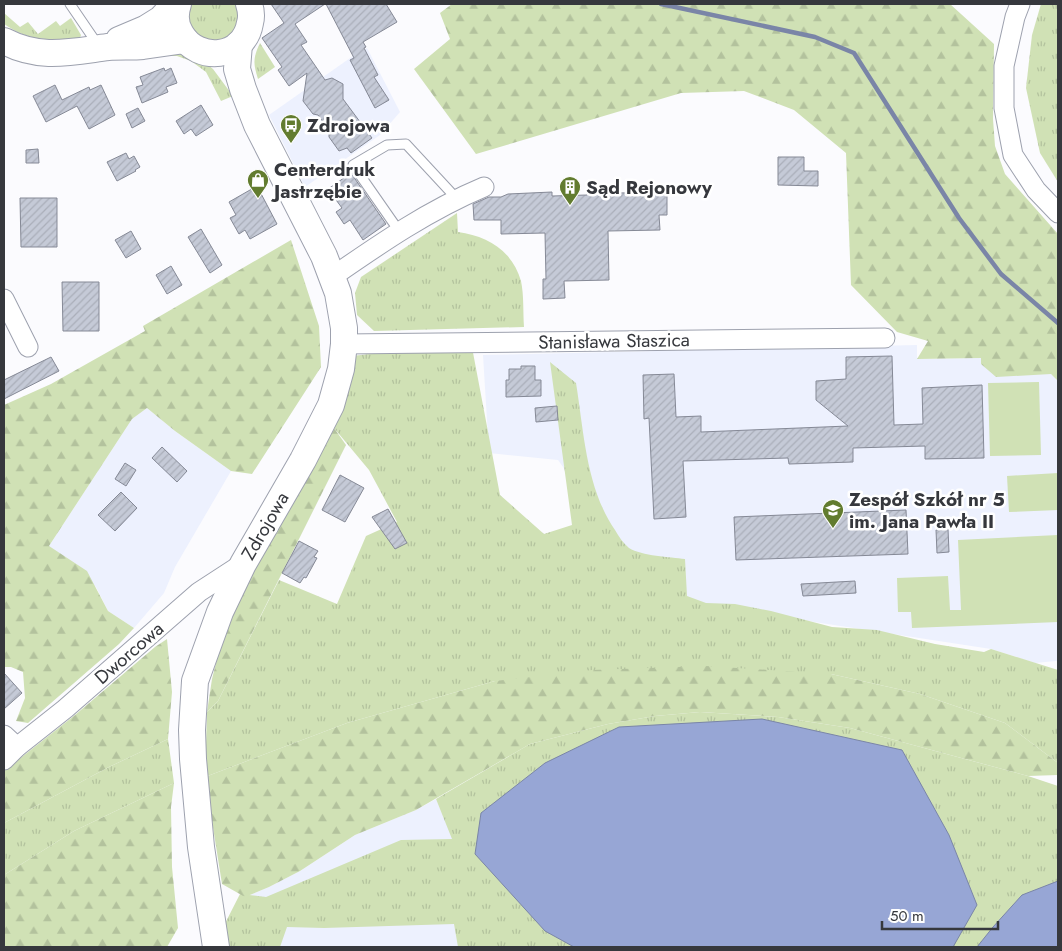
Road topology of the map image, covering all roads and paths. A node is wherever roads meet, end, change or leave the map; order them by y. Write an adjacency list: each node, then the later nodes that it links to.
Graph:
1 (70, 4): 8 (lane)
2 (177, 4): 5 (main road); 8 (main road)
3 (249, 4): 7 (main road)
4 (1020, 4): 13 (street)
5 (185, 40): 8 (main road); 9 (main road)
6 (4, 41): 8 (main road)
7 (239, 44): 9 (main road); 10 (main road, Zdrojowa)
8 (105, 48)
9 (211, 54): 10 (main road, Zdrojowa)
10 (257, 125): 15 (main road, Zdrojowa)
11 (484, 187): 12 (street)
12 (457, 199): 14 (street); 14 (lane)
13 (1058, 213)
14 (399, 231): 15 (street)
15 (332, 277): 18 (main road, Zdrojowa)
16 (4, 299): 19 (street)
17 (885, 338): 18 (street, Stanisława Staszica)
18 (344, 344): 20 (main road, Zdrojowa)
19 (28, 347)
20 (243, 564): 21 (street, Dworcowa); 22 (main road, Zdrojowa)
21 (8, 747)
22 (216, 947)

